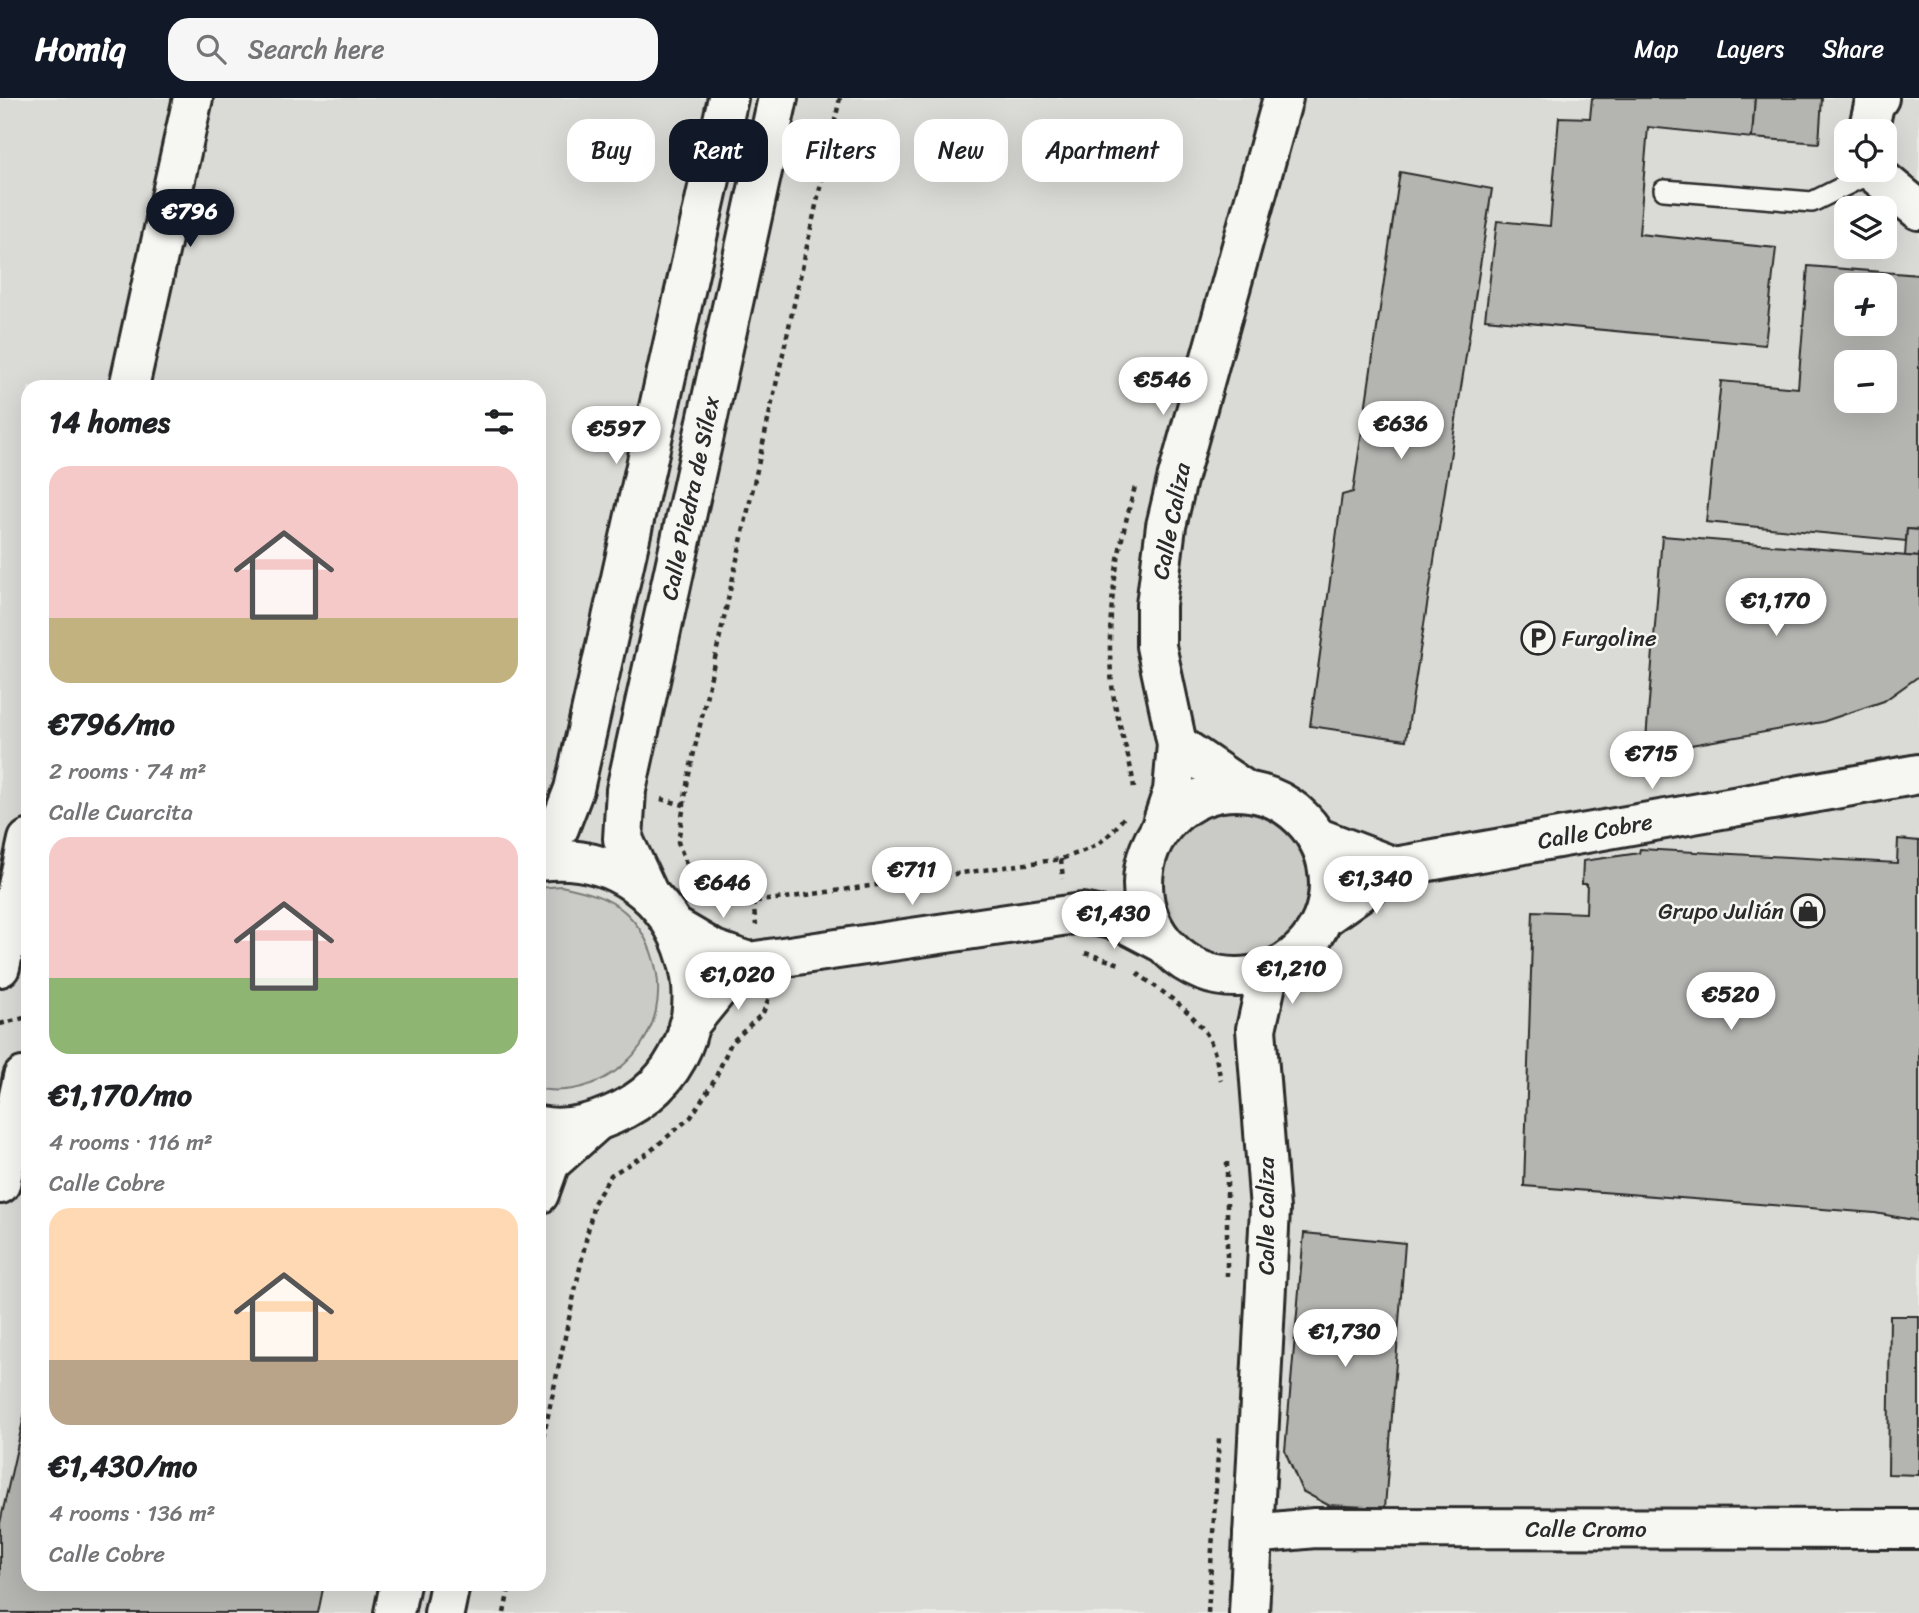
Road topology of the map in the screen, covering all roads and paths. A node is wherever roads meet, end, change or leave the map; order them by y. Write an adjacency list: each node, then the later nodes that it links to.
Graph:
1 (192, 98): 12 (street)
2 (728, 98): 20 (street)
3 (778, 98): 25 (street, Calle Piedra de Sílex)
4 (840, 98): 26 (path)
5 (1283, 98): 14 (street, Calle Caliza)
6 (1879, 98): 7 (street)
7 (1871, 119)
8 (1851, 182): 10 (lane)
9 (1886, 182): 11 (street)
10 (1664, 190)
11 (1919, 210)
12 (130, 380)
13 (1138, 476): 16 (path)
14 (1177, 744): 17 (street); 18 (street, Calle Caliza)
15 (1919, 774): 23 (street, Calle Cobre)
16 (1134, 790)
17 (1246, 791): 18 (street); 19 (street)
18 (1144, 835): 21 (path); 27 (street); 30 (street)
19 (1316, 837): 23 (street); 28 (street)
20 (546, 844)
21 (1062, 859): 26 (path); 27 (path)
22 (546, 860): 25 (street)
23 (1395, 866): 28 (street, Calle Cobre)
24 (21, 872): 32 (street)
25 (649, 895): 29 (street)
26 (752, 902): 31 (path)
27 (1075, 913): 30 (street); 31 (street); 40 (path)
28 (1323, 918): 33 (street)
29 (675, 926): 31 (street); 37 (street)
30 (1164, 943): 34 (street)
31 (755, 961): 37 (street); 47 (path)
32 (0, 967)
33 (1269, 971): 34 (street); 38 (street, Calle Caliza)
34 (1208, 973): 38 (street)
35 (21, 1019): 36 (path)
36 (0, 1024)
37 (688, 1026): 41 (street)
38 (1256, 1029): 50 (street, Calle Caliza)
39 (17, 1077): 45 (street)
40 (1222, 1081)
41 (596, 1122): 42 (street); 44 (street)
42 (546, 1126)
43 (1226, 1155): 46 (path)
44 (546, 1174)
45 (0, 1184)
46 (1227, 1288)
47 (546, 1425)
48 (1219, 1434): 57 (path)
49 (1919, 1529): 50 (street, Calle Cromo)
50 (1253, 1534): 58 (street, Calle Caliza)
51 (399, 1591): 54 (street)
52 (449, 1591): 55 (street)
53 (509, 1591): 56 (path)
54 (394, 1613)
55 (444, 1613)
56 (504, 1613)
57 (1208, 1613)
58 (1249, 1613)

